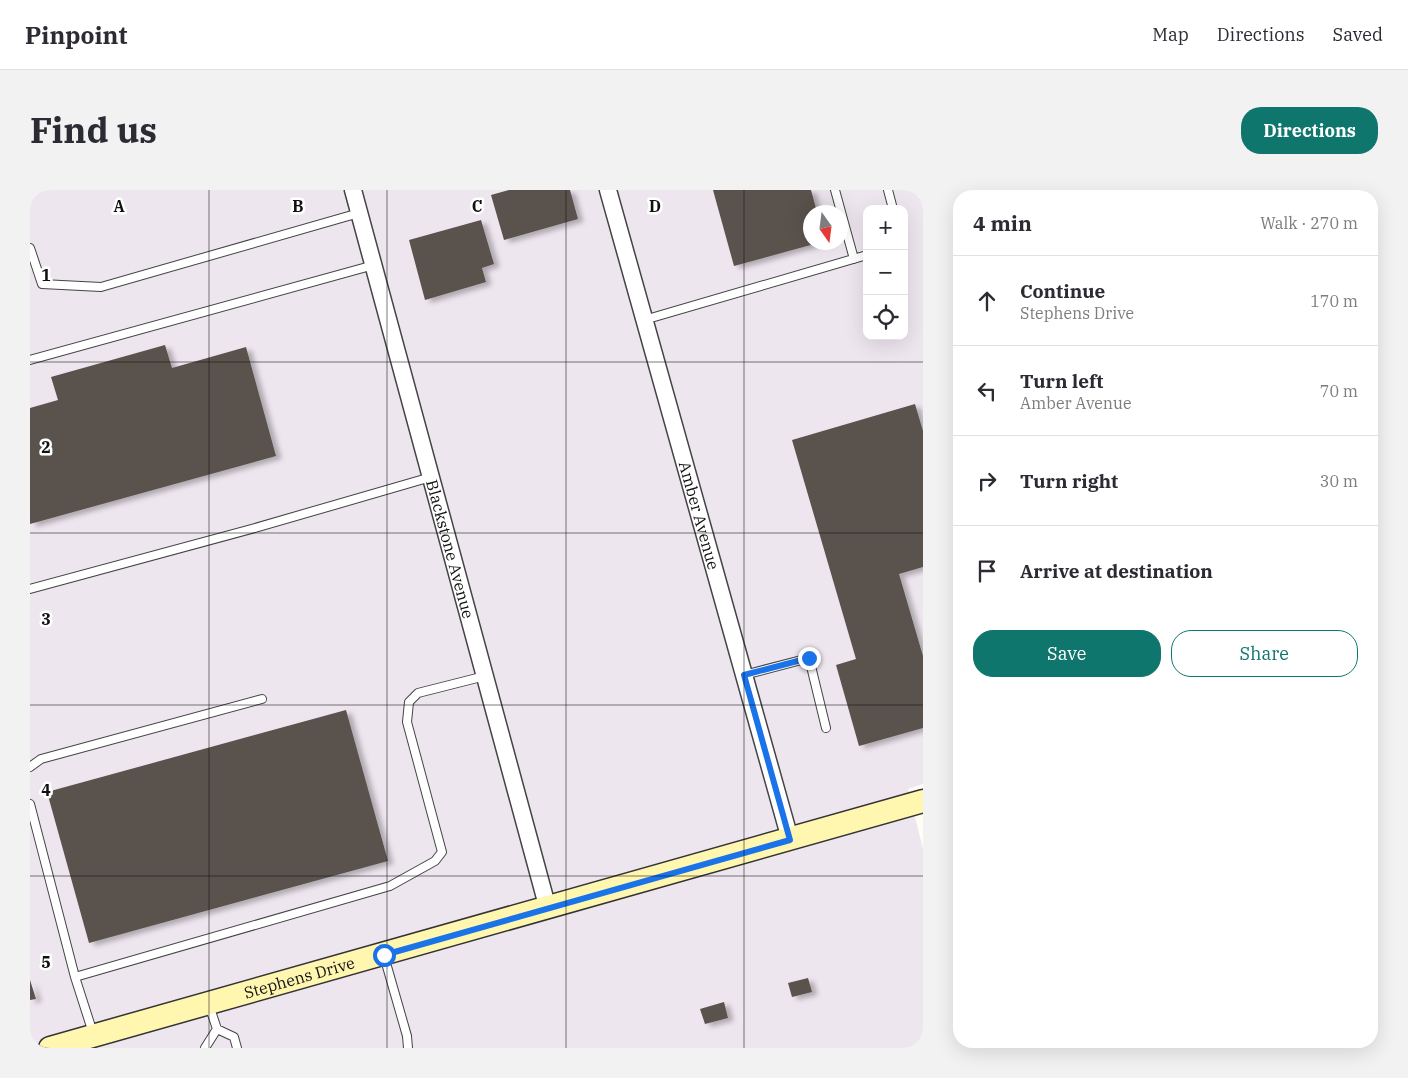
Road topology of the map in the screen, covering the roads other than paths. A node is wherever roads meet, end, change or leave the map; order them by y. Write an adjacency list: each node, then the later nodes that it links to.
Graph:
1 (353, 190): 6 (street, Blackstone Avenue)
2 (608, 190): 11 (street, Amber Avenue)
3 (835, 190): 9 (lane)
4 (888, 190): 5 (lane)
5 (892, 205)
6 (359, 213): 7 (lane); 10 (street, Blackstone Avenue)
7 (30, 248)
8 (863, 257): 9 (lane)
9 (854, 259): 11 (lane)
10 (374, 265): 12 (lane); 13 (street, Blackstone Avenue)
11 (644, 320): 15 (street, Amber Avenue)
12 (30, 360)
13 (431, 476): 14 (lane); 16 (street, Blackstone Avenue)
14 (30, 589)
15 (744, 675): 18 (lane); 22 (street, Amber Avenue)
16 (485, 676): 23 (street, Blackstone Avenue); 25 (lane)
17 (262, 699): 19 (lane)
18 (826, 728)
19 (30, 767)
20 (923, 801): 22 (street, Stephens Drive)
21 (30, 804): 25 (lane)
22 (790, 840): 23 (street, Stephens Drive)
23 (548, 909): 24 (street, Stephens Drive)
24 (384, 955): 26 (street, Stephens Drive); 32 (lane)
25 (75, 977): 28 (lane)
26 (209, 1004): 27 (lane); 28 (street, Stephens Drive)
27 (217, 1029): 30 (lane); 31 (lane)
28 (93, 1036): 29 (street, Stephens Drive)
29 (50, 1048)
30 (206, 1048)
31 (237, 1048)
32 (408, 1048)

